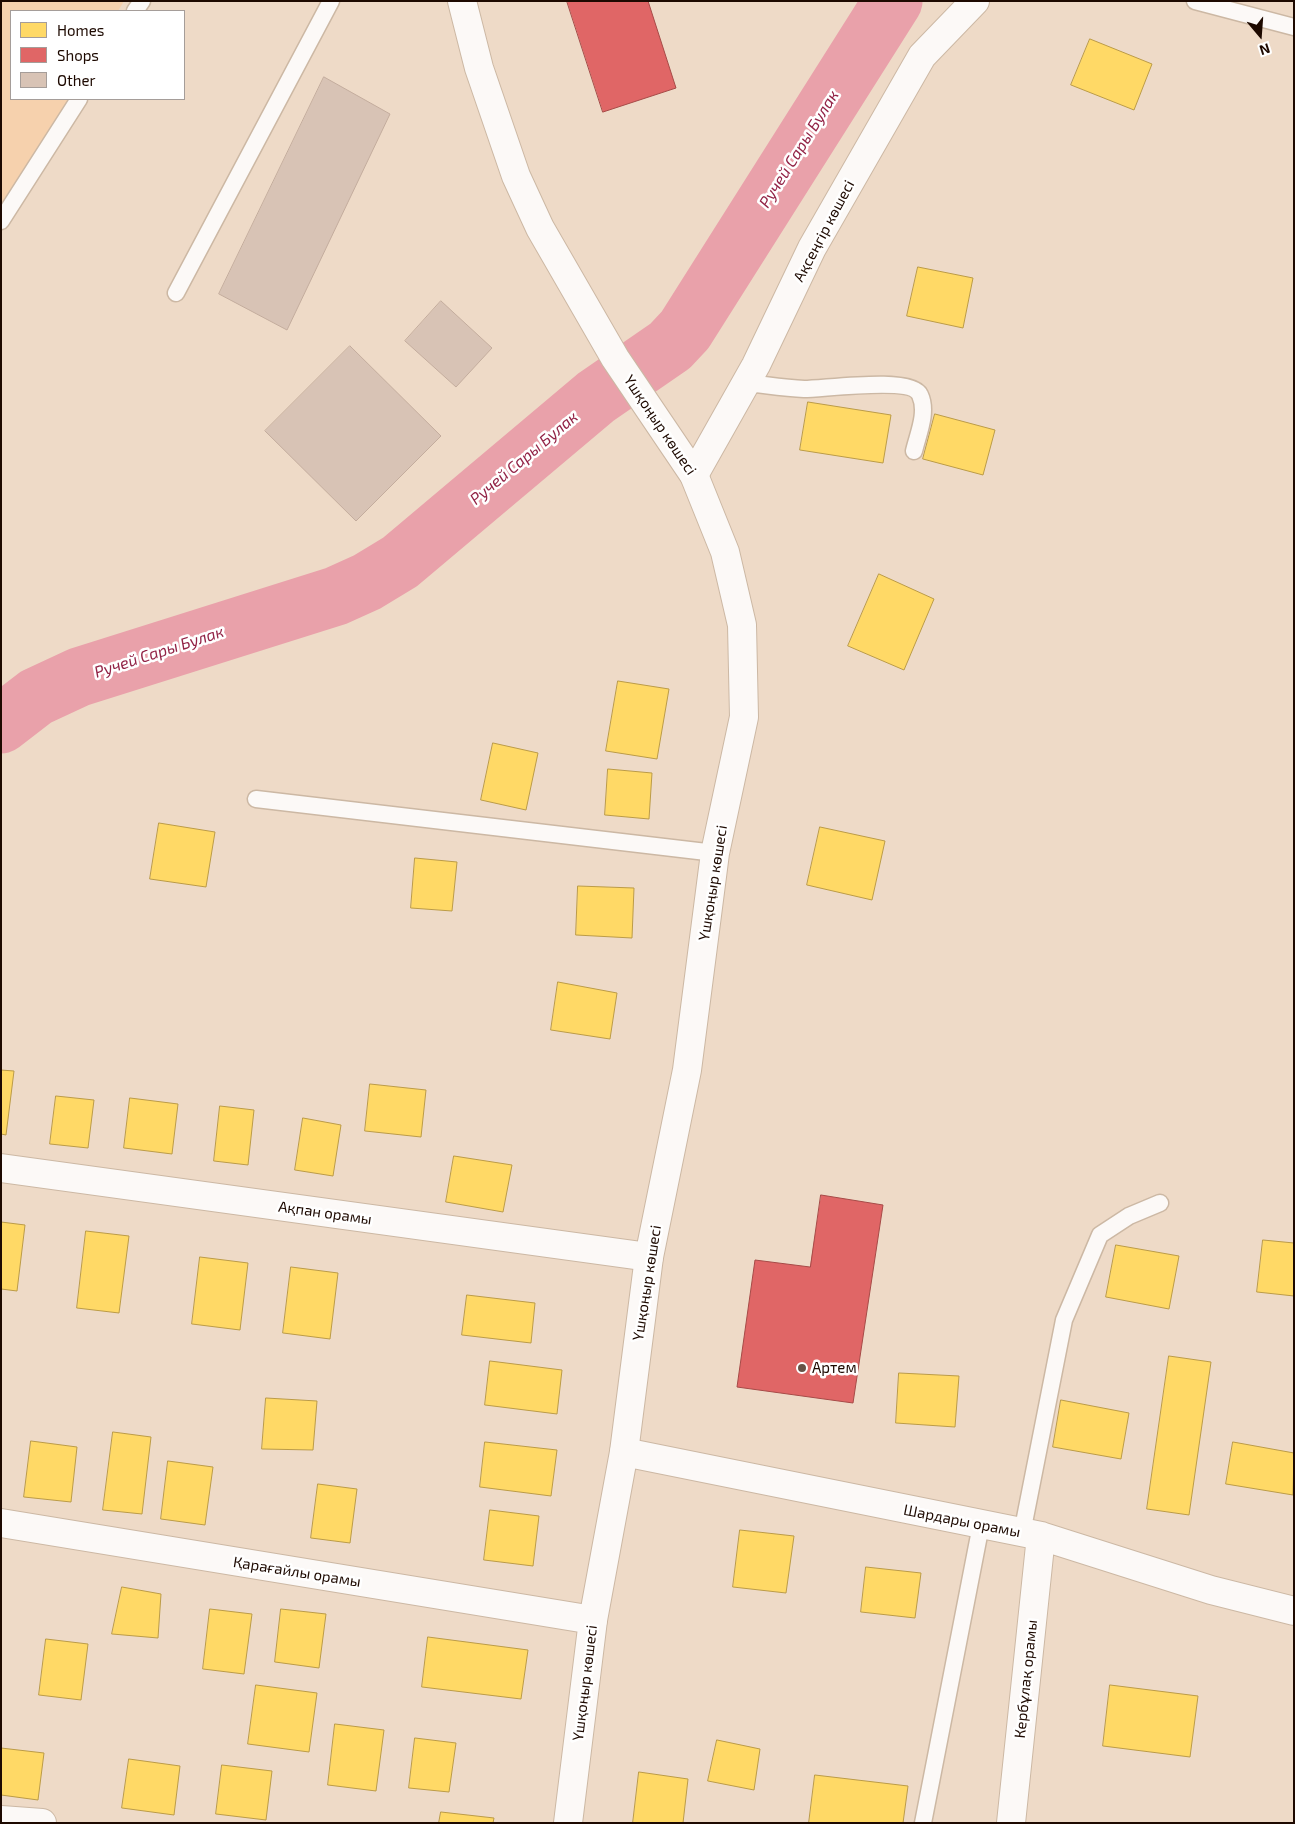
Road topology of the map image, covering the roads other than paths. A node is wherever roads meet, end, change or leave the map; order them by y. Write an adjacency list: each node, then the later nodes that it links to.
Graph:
1 (331, 1): 8 (lane)
2 (462, 1): 11 (street, Үшқоңыр көшесі)
3 (975, 1): 9 (street, Ақсеңгір көшесі)
4 (1195, 1): 5 (lane)
5 (1294, 27)
6 (78, 100): 7 (lane)
7 (1, 221)
8 (176, 292)
9 (747, 383): 10 (lane); 11 (street, Ақсеңгір көшесі)
10 (914, 452)
11 (694, 475): 13 (street, Үшқоңыр көшесі)
12 (256, 800): 13 (lane)
13 (715, 853): 16 (street, Үшқоңыр көшесі)
14 (1, 1168): 16 (street, Ақпан орамы)
15 (1160, 1203): 20 (lane)
16 (649, 1257): 17 (street, Үшқоңыр көшесі)
17 (624, 1452): 19 (street, Шардары орамы); 22 (street, Үшқоңыр көшесі)
18 (1, 1523): 22 (street, Қарағайлы орамы)
19 (981, 1525): 20 (street, Шардары орамы); 26 (lane)
20 (1032, 1534): 21 (street, Шардары орамы); 27 (street, Кербұлақ орамы)
21 (1294, 1611)
22 (593, 1620): 25 (street, Үшқоңыр көшесі)
23 (1, 1820): 24 (street)
24 (42, 1823)
25 (568, 1823)
26 (922, 1823)
27 (1011, 1823)

